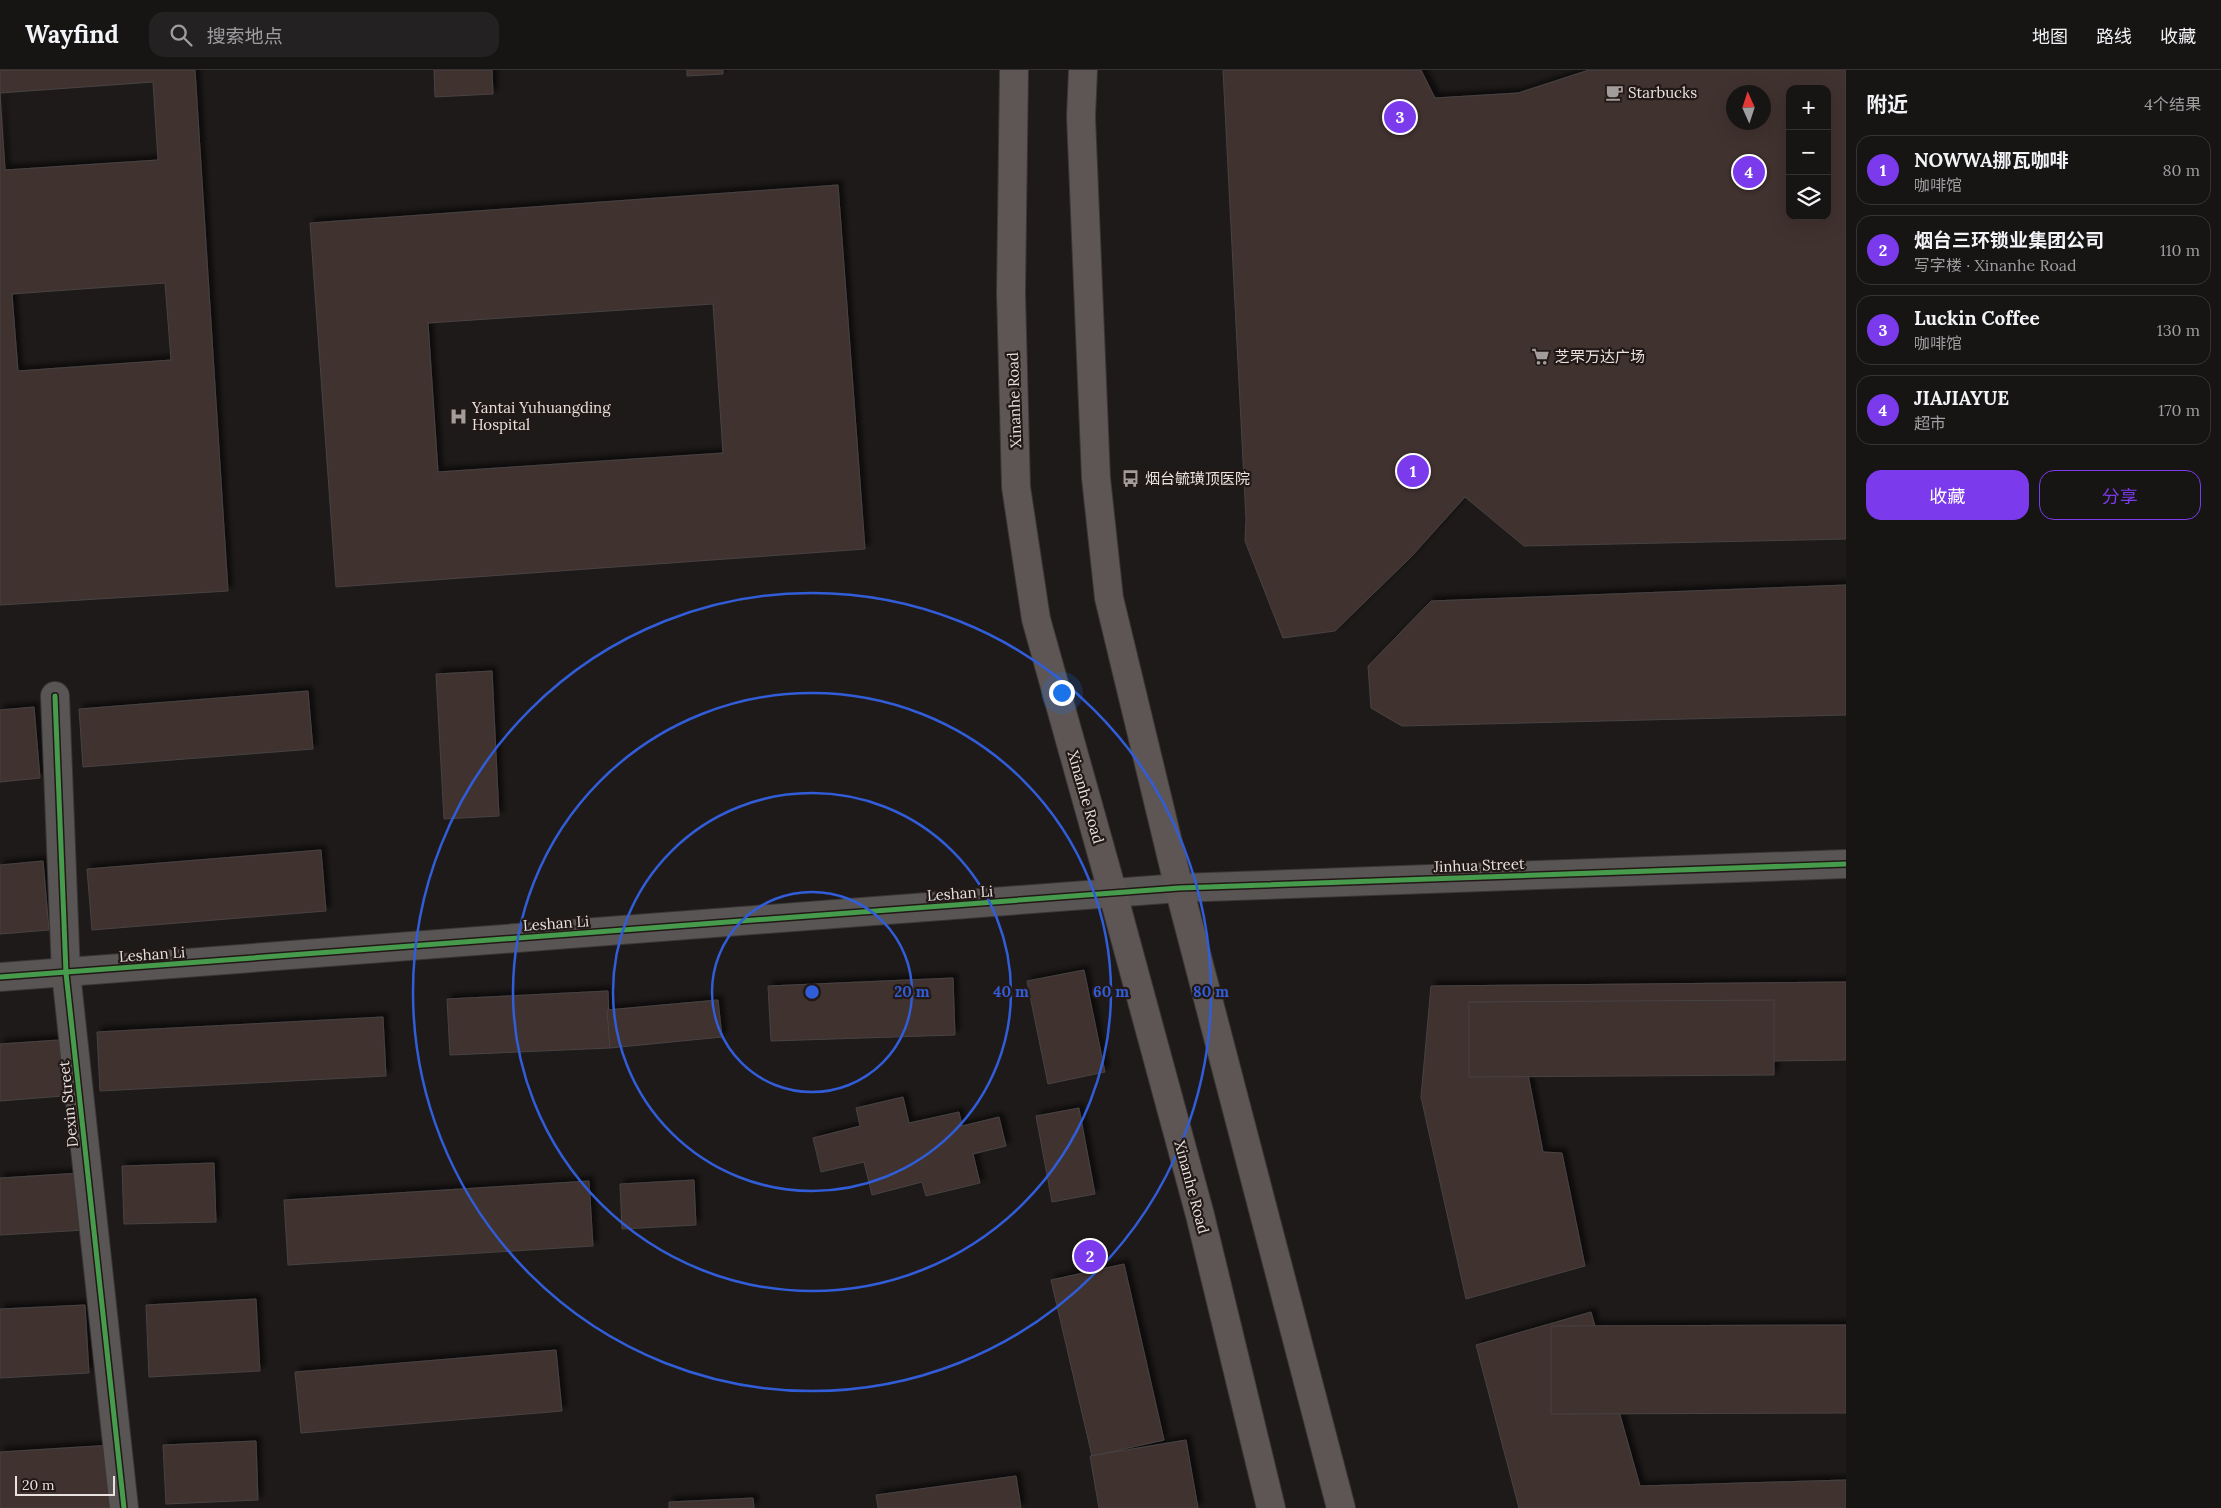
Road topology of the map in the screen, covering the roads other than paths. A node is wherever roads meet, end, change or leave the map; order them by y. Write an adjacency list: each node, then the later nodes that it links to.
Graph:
1 (1014, 70): 6 (main road, Xinanhe Road)
2 (1083, 70): 5 (main road)
3 (56, 696): 7 (street, Dexin Street)
4 (1846, 864): 5 (street, Jinhua Street)
5 (1179, 888): 6 (street, Jinhua Street); 11 (main road)
6 (1114, 894): 7 (street, Leshan Li); 10 (main road, Xinanhe Road)
7 (66, 973): 8 (street, Leshan Li); 9 (street, Dexin Street)
8 (0, 978)
9 (124, 1508)
10 (1271, 1508)
11 (1341, 1508)

